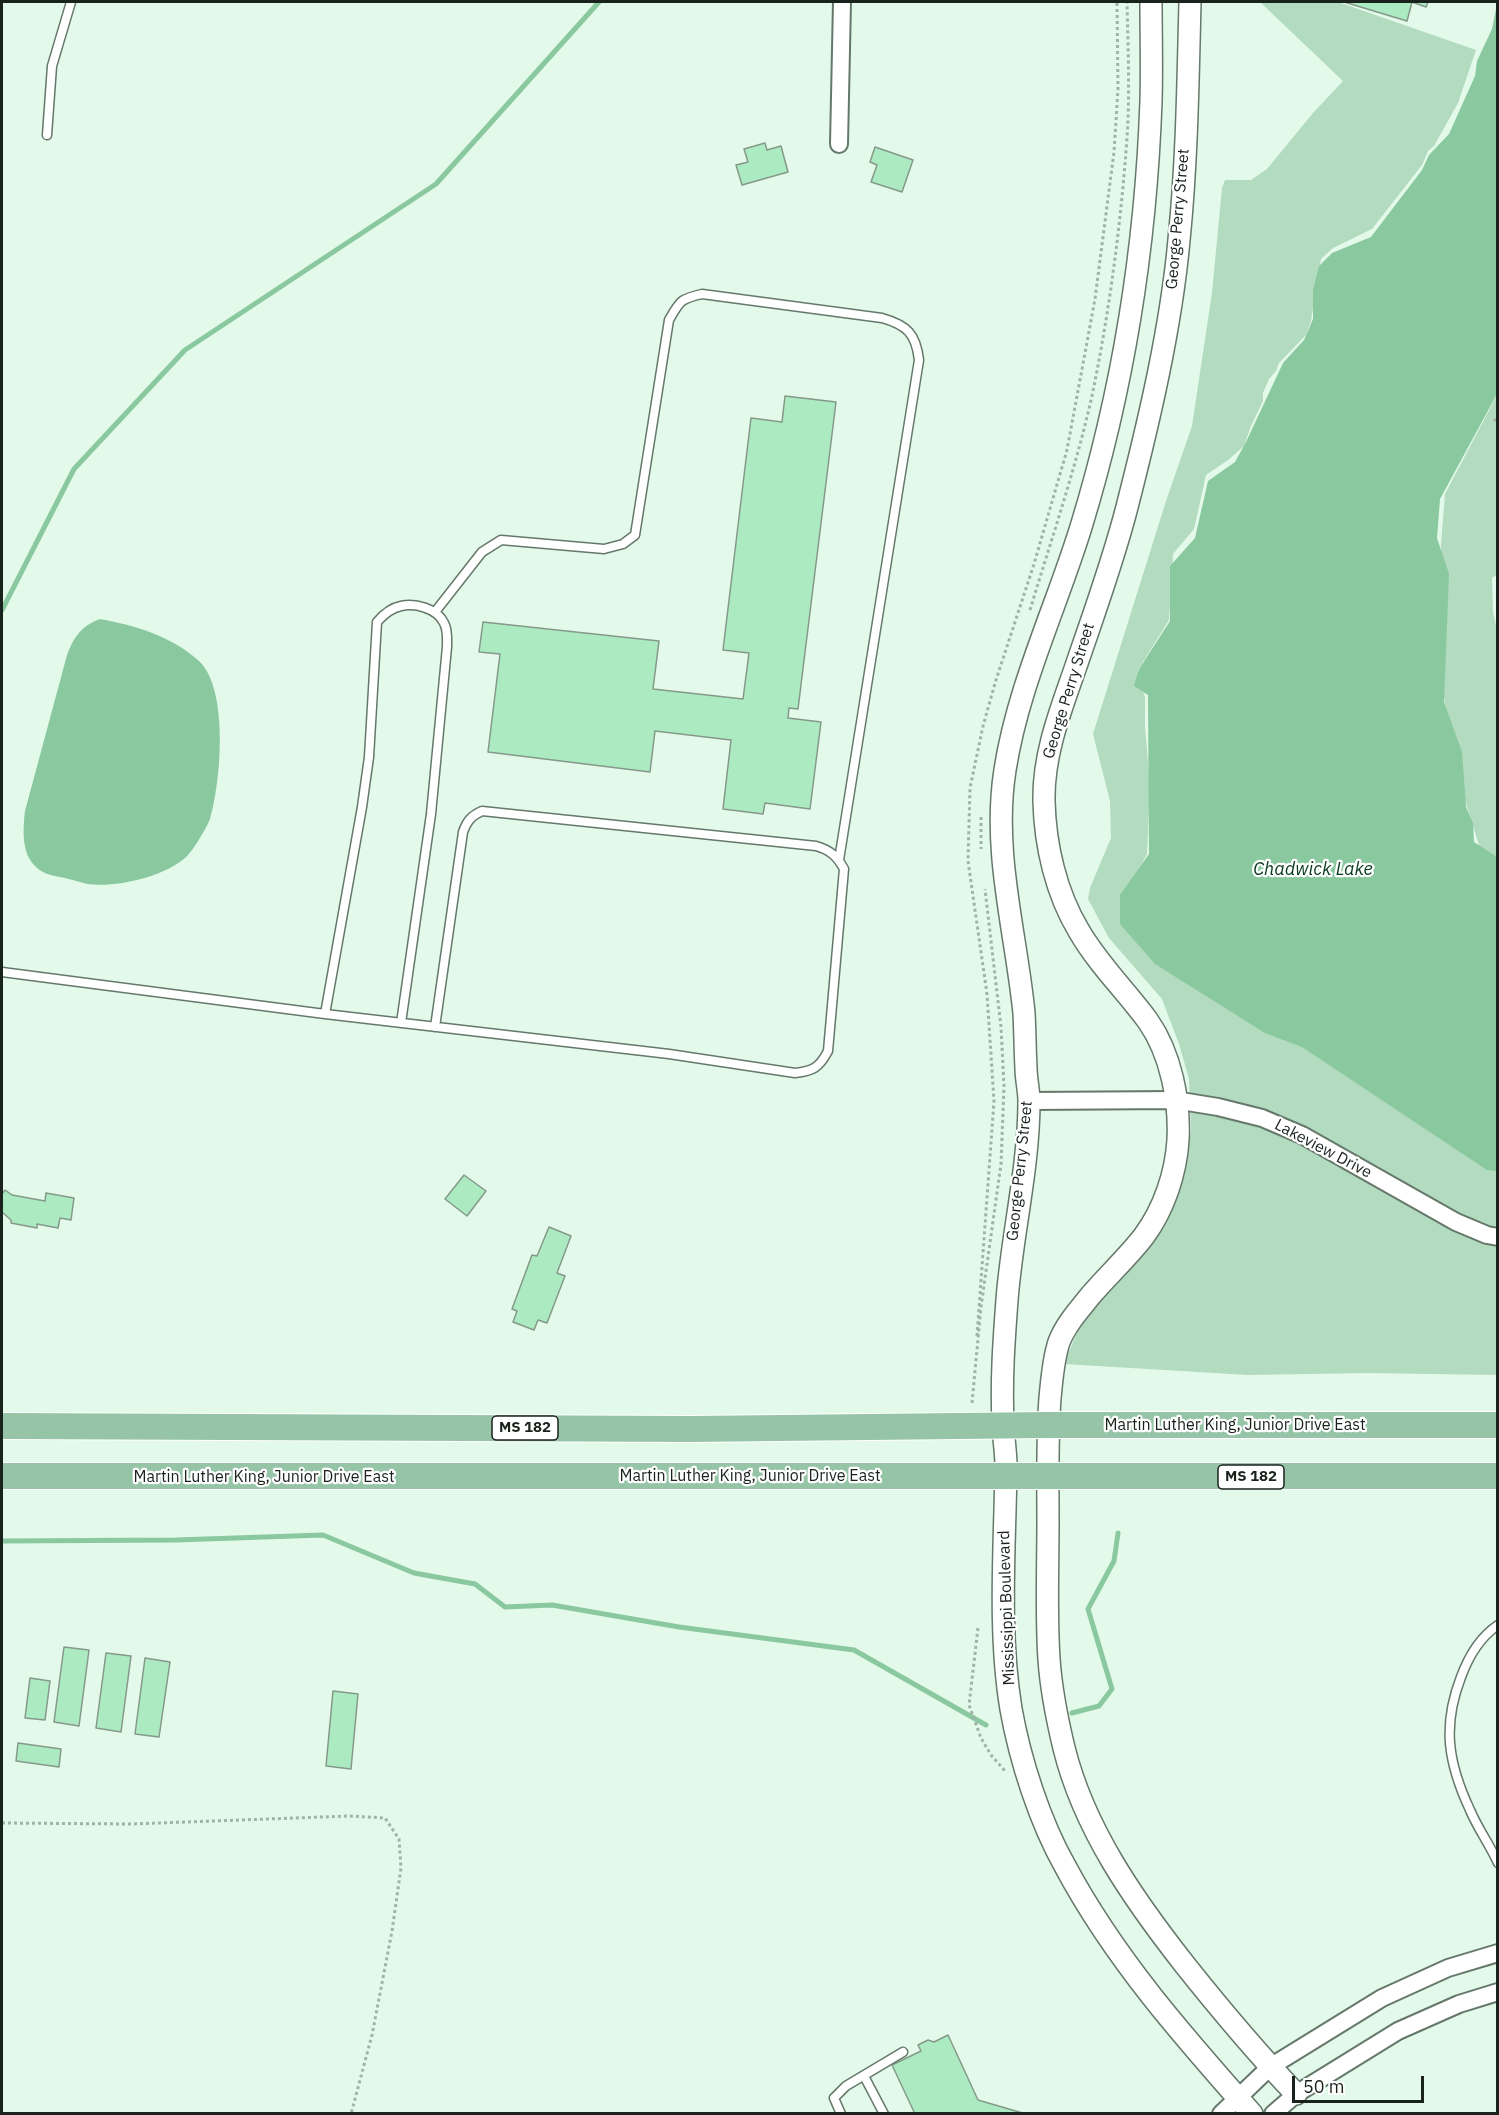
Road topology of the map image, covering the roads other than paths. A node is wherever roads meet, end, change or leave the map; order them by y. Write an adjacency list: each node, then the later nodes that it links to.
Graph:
1 (71, 2): 5 (lane)
2 (842, 2): 6 (street)
3 (1151, 2): 14 (street, George Perry Street)
4 (1190, 2): 13 (street, George Perry Street)
5 (47, 135)
6 (838, 144)
7 (435, 612): 8 (lane); 10 (lane); 11 (lane)
8 (839, 860): 12 (lane); 12 (lane)
9 (2, 972): 10 (lane)
10 (325, 1014): 11 (lane)
11 (401, 1023): 12 (lane)
12 (435, 1027)
13 (1176, 1100): 14 (street, Lakeview Drive); 15 (street, Lakeview Drive); 17 (street, George Perry Street)
14 (1029, 1101): 16 (street, George Perry Street)
15 (1497, 1237)
16 (1002, 1425): 17 (main road, Martin Luther King, Junior Drive East / MS 182); 19 (main road, Martin Luther King, Junior Drive East / MS 182); 21 (street, Mississippi Boulevard)
17 (1048, 1425): 18 (main road, Martin Luther King, Junior Drive East / MS 182); 22 (street)
18 (1497, 1425)
19 (2, 1426)
20 (2, 1476): 21 (main road, Martin Luther King, Junior Drive East / MS 182)
21 (1005, 1476): 22 (main road, Martin Luther King, Junior Drive East / MS 182); 32 (street, Mississippi Boulevard)
22 (1048, 1476): 23 (main road, Martin Luther King, Junior Drive East / MS 182); 29 (street)
23 (1497, 1476)
24 (1497, 1625): 25 (lane)
25 (1497, 1863)
26 (1497, 1953): 29 (street)
27 (1497, 1992): 31 (street)
28 (903, 2052): 30 (lane)
29 (1270, 2067): 31 (street); 32 (street)
30 (864, 2076): 33 (lane); 34 (lane)
31 (1296, 2094): 37 (street)
32 (1237, 2097): 35 (street); 36 (street, Mississippi Boulevard)
33 (842, 2114)
34 (884, 2114)
35 (1221, 2114)
36 (1252, 2114)
37 (1273, 2114)

